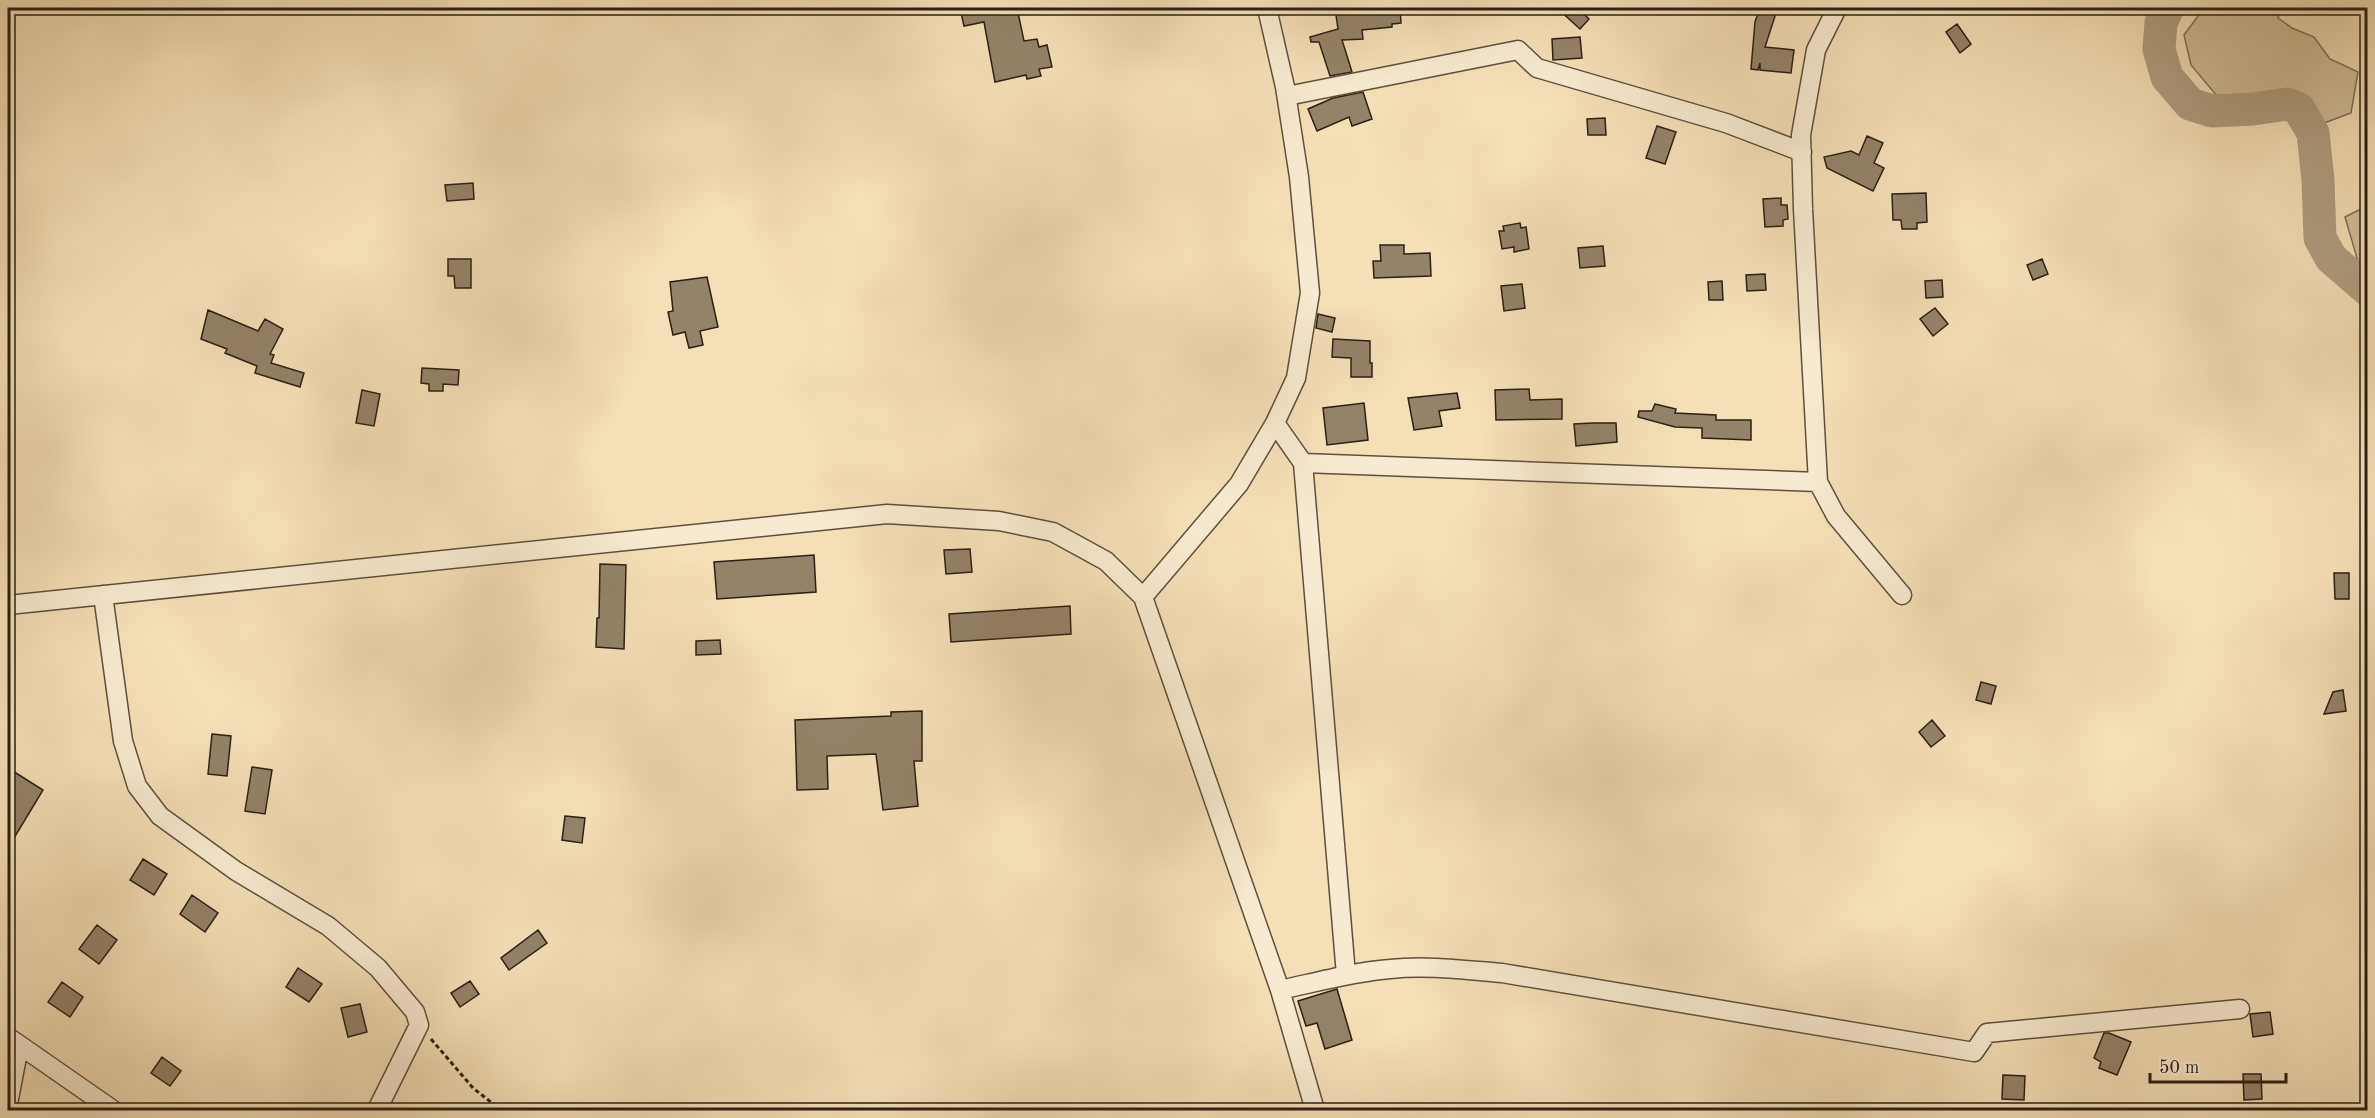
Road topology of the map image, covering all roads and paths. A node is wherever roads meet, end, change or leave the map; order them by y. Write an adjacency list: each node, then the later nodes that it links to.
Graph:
1 (1267, 8): 3 (street)
2 (1837, 8): 4 (street)
3 (1287, 96): 4 (street); 5 (street)
4 (1802, 152): 7 (street)
5 (1275, 423): 6 (street); 10 (street)
6 (1303, 463): 7 (street); 12 (street)
7 (1818, 482): 9 (street)
8 (103, 595): 10 (street); 11 (street); 15 (street)
9 (1902, 595)
10 (1143, 597): 13 (street)
11 (8, 605)
12 (1346, 975): 13 (street); 14 (street)
13 (1280, 990): 21 (street)
14 (2240, 1009)
15 (419, 1025): 19 (street); 20 (path)
16 (8, 1038): 17 (street); 18 (street)
17 (8, 1104)
18 (114, 1110)
19 (377, 1110)
20 (501, 1110)
21 (1315, 1110)

